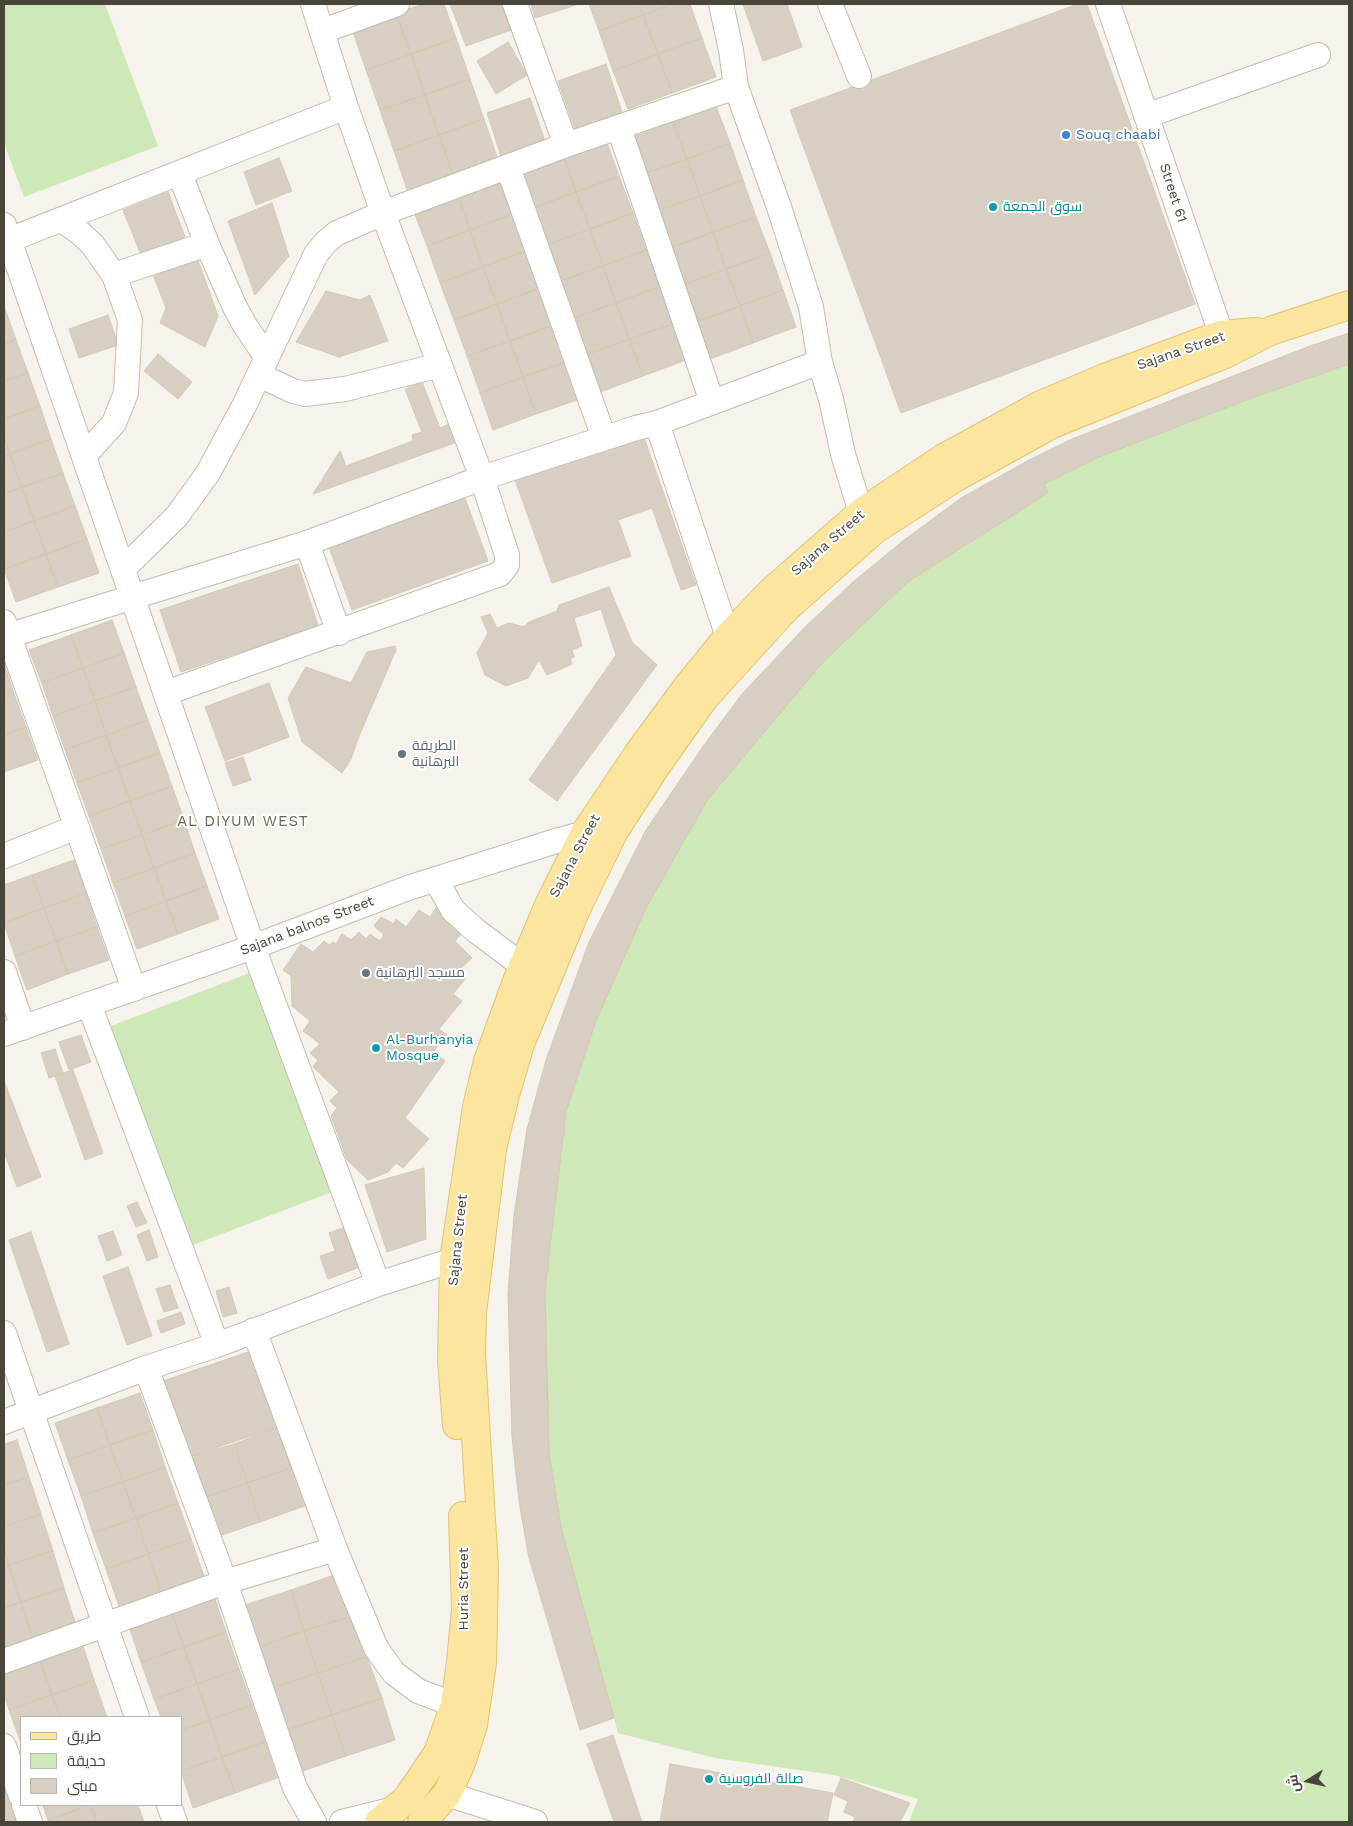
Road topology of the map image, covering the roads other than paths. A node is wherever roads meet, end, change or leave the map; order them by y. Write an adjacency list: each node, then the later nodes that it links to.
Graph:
1 (313, 4): 7 (street)
2 (397, 4): 7 (street)
3 (515, 4): 14 (street)
4 (721, 4): 10 (street)
5 (830, 4): 9 (street)
6 (1108, 4): 12 (street, Street 61)
7 (323, 31): 11 (street)
8 (1318, 55): 12 (street)
9 (859, 76)
10 (736, 87): 13 (street); 24 (street)
11 (346, 108): 16 (street); 17 (street)
12 (1146, 116): 23 (street, Street 61)
13 (619, 128): 14 (street); 27 (street)
14 (566, 145): 15 (street)
15 (508, 167): 17 (street); 29 (street)
16 (180, 174): 18 (street); 20 (street)
17 (383, 213): 25 (street); 26 (street)
18 (62, 220): 19 (street); 21 (street)
19 (5, 236): 30 (street)
20 (207, 244): 21 (street); 26 (street)
21 (114, 275): 30 (street)
22 (1349, 305): 23 (main road, Sajana Street)
23 (1224, 344): 32 (main road, Sajana Street); 41 (main road, Sajana Street)
24 (820, 362): 27 (street); 32 (street)
25 (440, 365): 26 (street); 31 (street)
26 (263, 366): 34 (street)
27 (712, 402): 28 (street)
28 (657, 423): 29 (street); 38 (street)
29 (604, 438): 31 (street)
30 (84, 456): 34 (street)
31 (482, 478): 33 (street); 37 (street)
32 (861, 513): 38 (main road, Sajana Street)
33 (306, 542): 35 (street); 37 (street)
34 (123, 569): 35 (street)
35 (134, 598): 36 (street); 39 (street)
36 (5, 631): 40 (street)
37 (339, 633): 39 (street)
38 (728, 637): 42 (main road, Sajana Street)
39 (166, 693): 45 (street)
40 (77, 827): 43 (street); 48 (street)
41 (614, 831): 42 (street, Sajana balnos Street); 56 (main road, Sajana Street)
42 (585, 833): 44 (street, Sajana balnos Street); 46 (main road, Sajana Street)
43 (4, 856)
44 (436, 880): 45 (street, Sajana balnos Street); 46 (street)
45 (253, 947): 48 (street, Sajana balnos Street); 52 (street)
46 (523, 966): 51 (main road, Sajana Street)
47 (4, 972): 50 (street)
48 (134, 988): 49 (street, Sajana balnos Street)
49 (89, 1004): 50 (street, Sajana balnos Street); 55 (street)
50 (13, 1031)
51 (454, 1260): 52 (street); 56 (main road, Sajana Street)
52 (378, 1284): 53 (street)
53 (254, 1330): 55 (street); 60 (street)
54 (4, 1333): 58 (street)
55 (217, 1345): 57 (street)
56 (462, 1357): 64 (main road, Huria Street); 68 (main road, Huria Street)
57 (146, 1368): 58 (street); 61 (street)
58 (30, 1411): 59 (street); 62 (street)
59 (4, 1422)
60 (336, 1548): 61 (street); 64 (street)
61 (225, 1582): 62 (street); 74 (street)
62 (104, 1625): 63 (street); 65 (street)
63 (4, 1661)
64 (455, 1705): 71 (main road, Huria Street)
65 (137, 1716)
66 (4, 1746): 67 (street)
67 (20, 1793)
68 (447, 1794): 76 (main road, Huria Street); 77 (street)
69 (24, 1806): 72 (street)
70 (169, 1806): 73 (street)
71 (387, 1816): 75 (street)
72 (30, 1822)
73 (175, 1822)
74 (314, 1822)
75 (342, 1822)
76 (422, 1822)
77 (536, 1822)

